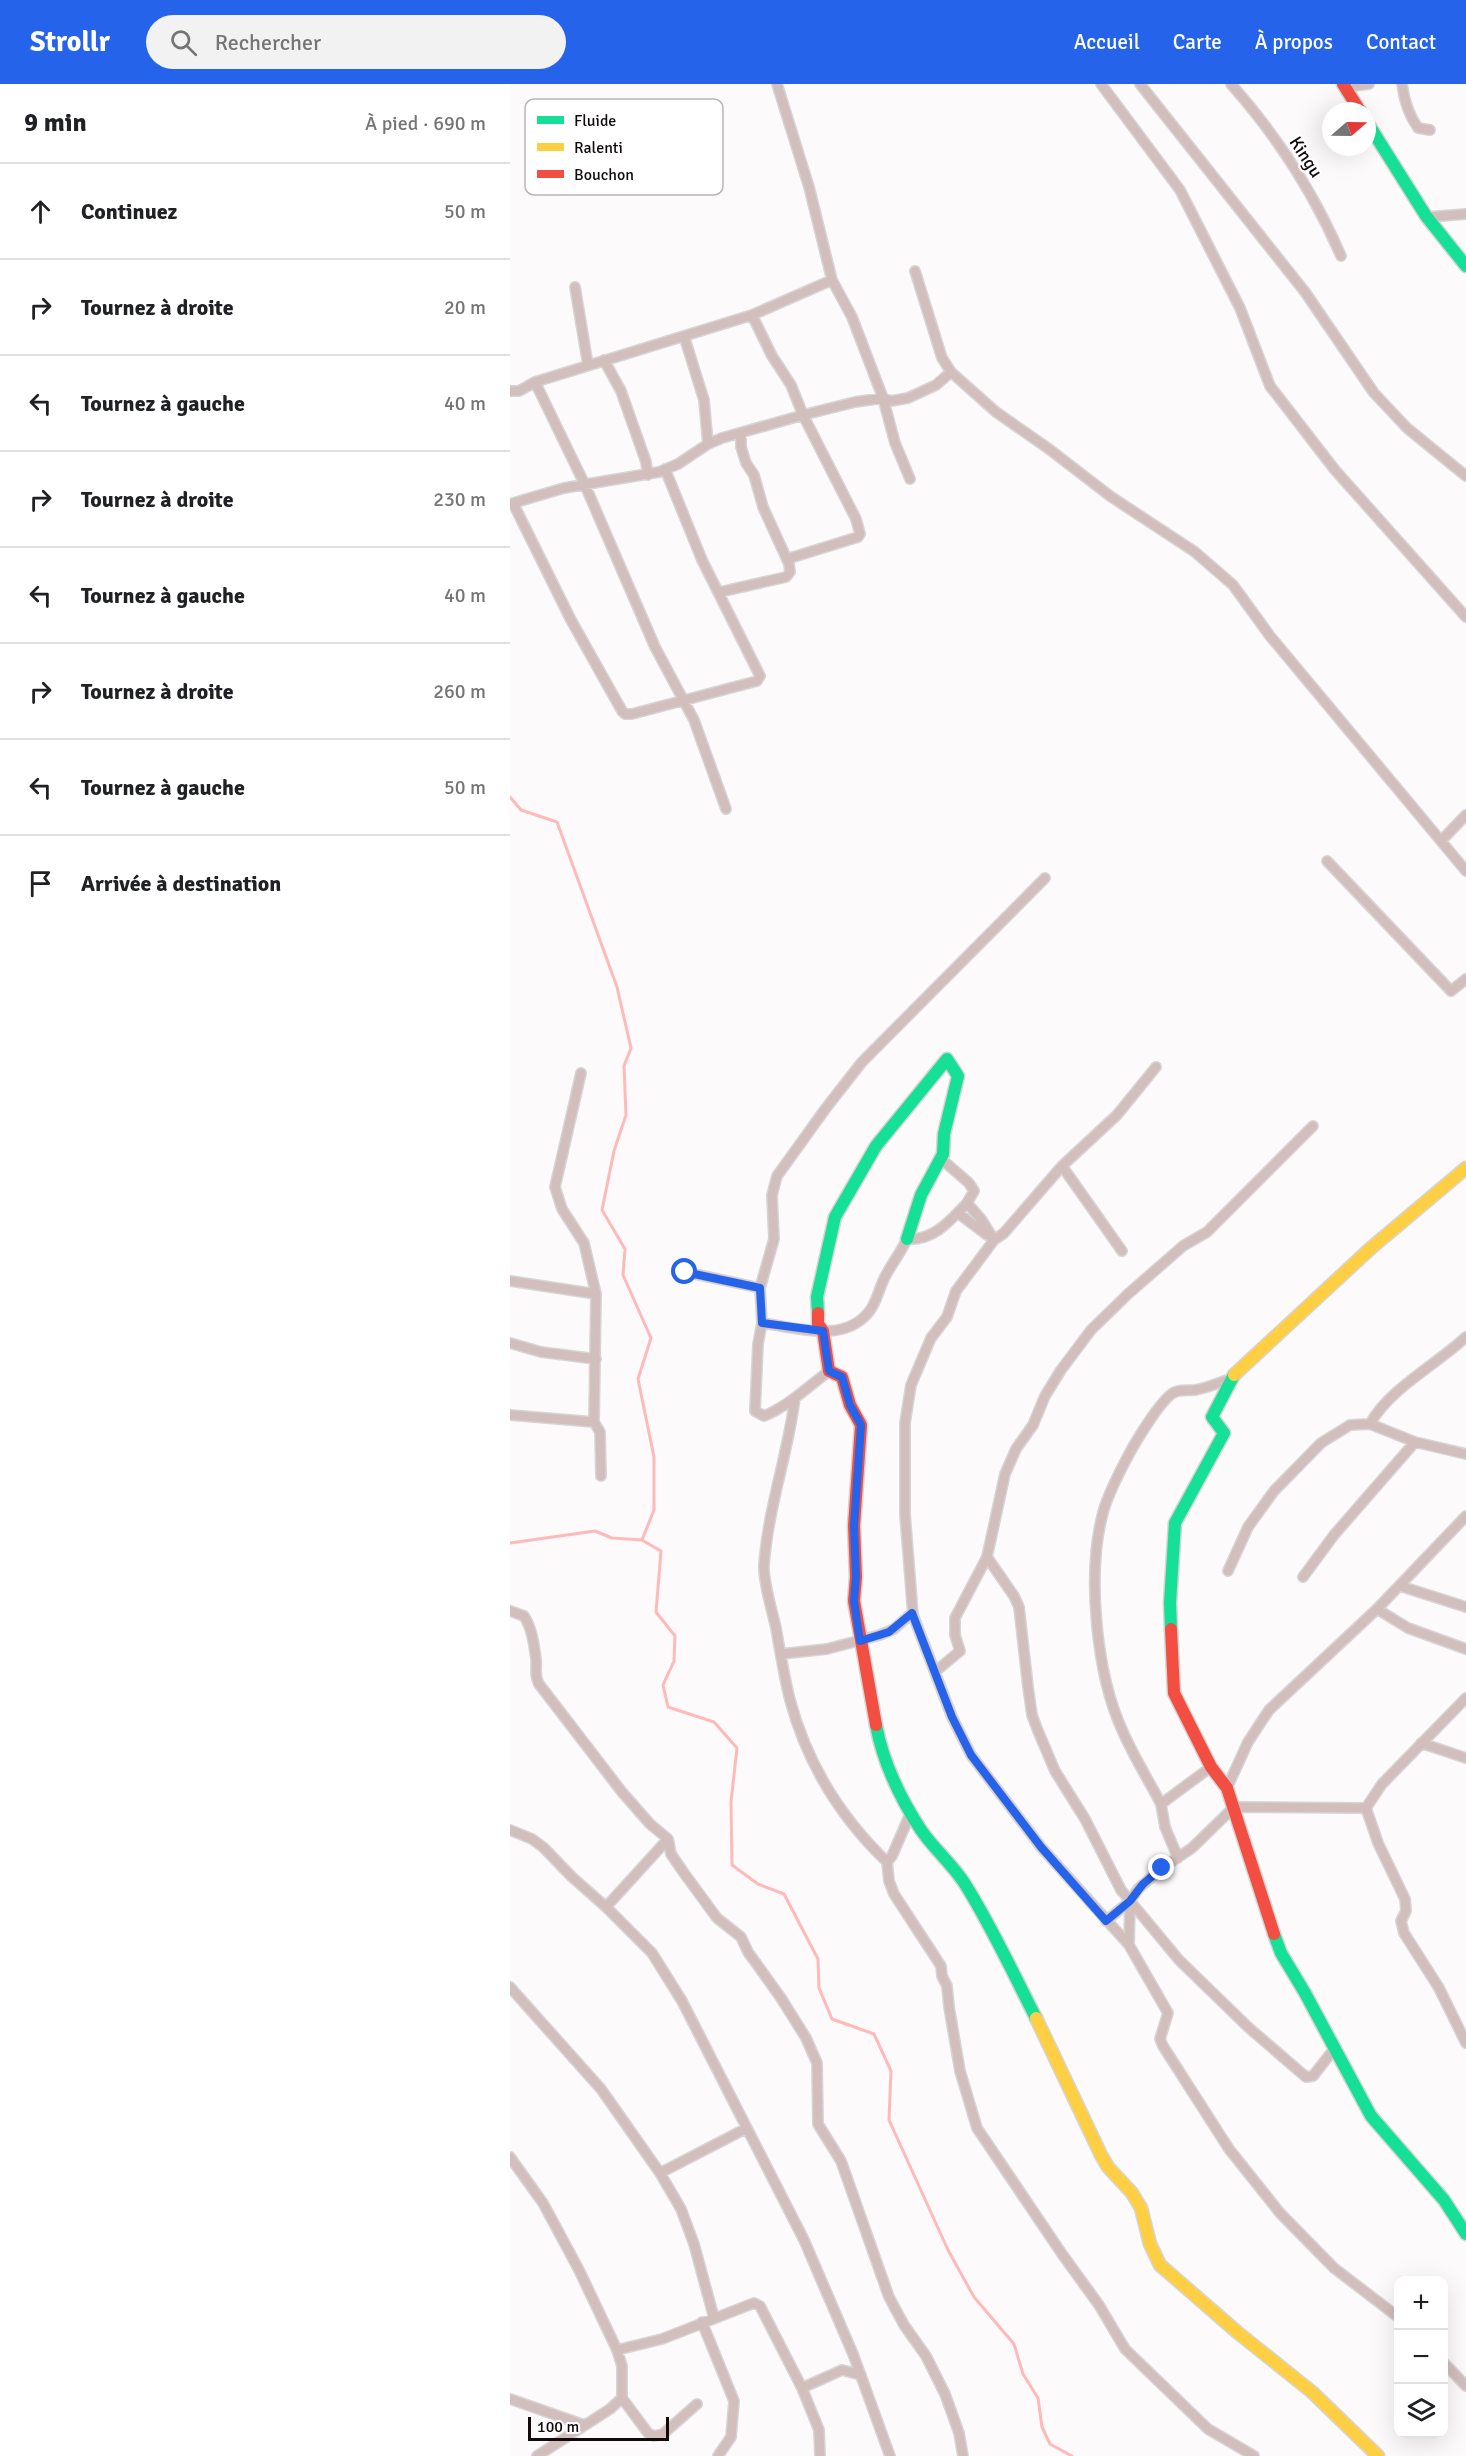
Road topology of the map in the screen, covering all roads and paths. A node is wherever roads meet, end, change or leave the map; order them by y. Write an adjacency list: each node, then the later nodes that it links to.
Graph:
1 (777, 84): 16 (street)
2 (1101, 84): 37 (street)
3 (1140, 84): 31 (street)
4 (1231, 84): 13 (street, Kingu)
5 (1369, 84): 7 (street)
6 (1402, 84): 9 (street)
7 (1344, 86): 8 (main road)
8 (1354, 102)
9 (1430, 130)
10 (1376, 136): 12 (main road)
11 (1466, 214): 12 (street)
12 (1428, 217): 14 (main road)
13 (1341, 256)
14 (1466, 266)
15 (915, 271): 22 (street)
16 (832, 280): 18 (street); 25 (street)
17 (575, 287): 21 (street)
18 (752, 315): 19 (street); 26 (street)
19 (684, 336): 20 (street); 28 (street)
20 (604, 360): 21 (street); 30 (street)
21 (588, 365): 23 (street)
22 (951, 372): 25 (street); 41 (street)
23 (535, 382): 24 (street); 33 (street)
24 (510, 391)
25 (883, 398): 26 (street); 32 (street)
26 (803, 415): 27 (street); 35 (street)
27 (741, 433): 28 (street); 35 (street)
28 (708, 444): 29 (street)
29 (665, 469): 30 (street); 36 (street)
30 (648, 475): 33 (street)
31 (1466, 477)
32 (910, 479)
33 (585, 485): 34 (street); 38 (street)
34 (512, 504): 38 (street)
35 (787, 559): 36 (street)
36 (720, 592): 38 (street)
37 (1466, 617)
38 (686, 701): 39 (street)
39 (726, 809)
40 (1466, 815): 41 (street)
41 (1441, 841): 43 (street)
42 (1327, 861): 45 (street)
43 (1466, 871)
44 (1045, 878): 59 (street)
45 (1466, 979)
46 (1156, 1067): 50 (street)
47 (581, 1073): 60 (street)
48 (1313, 1126): 76 (street)
49 (940, 1158): 52 (street); 54 (main road); 62 (main road)
50 (1062, 1166): 55 (street); 56 (street)
51 (1466, 1168): 67 (main road)
52 (967, 1203): 53 (street); 55 (street)
53 (958, 1213): 54 (street); 55 (street)
54 (907, 1239): 62 (street)
55 (994, 1240): 83 (street)
56 (1122, 1251)
57 (685, 1272): 59 (street)
58 (510, 1281): 60 (street)
59 (760, 1288): 61 (street)
60 (596, 1294): 65 (street)
61 (762, 1323): 62 (street); 68 (street)
62 (823, 1331): 66 (main road)
63 (1466, 1337): 71 (street)
64 (510, 1343): 65 (street)
65 (596, 1359): 70 (street)
66 (829, 1371): 68 (street); 84 (main road)
67 (1230, 1379): 91 (main road); 93 (street)
68 (795, 1398): 86 (street)
69 (510, 1415): 70 (street)
70 (594, 1422): 74 (street)
71 (1370, 1424): 72 (street); 77 (street)
72 (1415, 1442): 73 (street); 78 (street)
73 (1466, 1454)
74 (601, 1476)
75 (1466, 1516): 79 (street)
76 (987, 1557): 87 (street); 101 (street)
77 (1228, 1571)
78 (1303, 1576)
79 (1400, 1586): 80 (street); 81 (street)
80 (1466, 1607)
81 (1377, 1609): 85 (street); 92 (street)
82 (510, 1611): 98 (street)
83 (912, 1613): 84 (street); 87 (street)
84 (860, 1641): 86 (street); 96 (main road)
85 (1466, 1650)
86 (781, 1653): 100 (street)
87 (936, 1671): 103 (street)
88 (1466, 1698): 89 (street)
89 (1420, 1743): 90 (street); 95 (street)
90 (1466, 1758)
91 (1211, 1767): 92 (main road); 93 (street)
92 (1227, 1788): 94 (main road)
93 (1161, 1804): 99 (street)
94 (1234, 1807): 95 (street); 99 (street); 107 (main road)
95 (1366, 1808): 106 (street)
96 (910, 1812): 100 (street); 130 (main road)
97 (510, 1830): 102 (street)
98 (668, 1839): 102 (street); 128 (street)
99 (1178, 1858): 101 (street)
100 (887, 1862): 129 (street)
101 (1130, 1901): 103 (street); 104 (street); 107 (street)
102 (606, 1907): 108 (street)
103 (1106, 1921): 104 (street)
104 (1129, 1945): 112 (street)
105 (510, 1987): 110 (street)
106 (1466, 2043)
107 (1335, 2048): 111 (main road)
108 (747, 2128): 110 (street); 117 (street)
109 (510, 2157): 115 (street)
110 (660, 2173): 113 (street)
111 (1466, 2234)
112 (1394, 2314)
113 (714, 2318): 114 (street); 119 (street)
114 (702, 2322): 115 (street); 125 (street)
115 (617, 2350): 120 (street)
116 (1448, 2368): 118 (street)
117 (861, 2375): 119 (street); 127 (street)
118 (1466, 2386)
119 (802, 2388): 126 (street)
120 (622, 2398): 122 (street); 123 (street)
121 (510, 2399): 123 (street)
122 (697, 2404)
123 (584, 2425): 124 (street)
124 (537, 2456)
125 (718, 2456)
126 (820, 2456)
127 (890, 2456)
128 (963, 2456)
129 (1254, 2456)
130 (1378, 2456)

